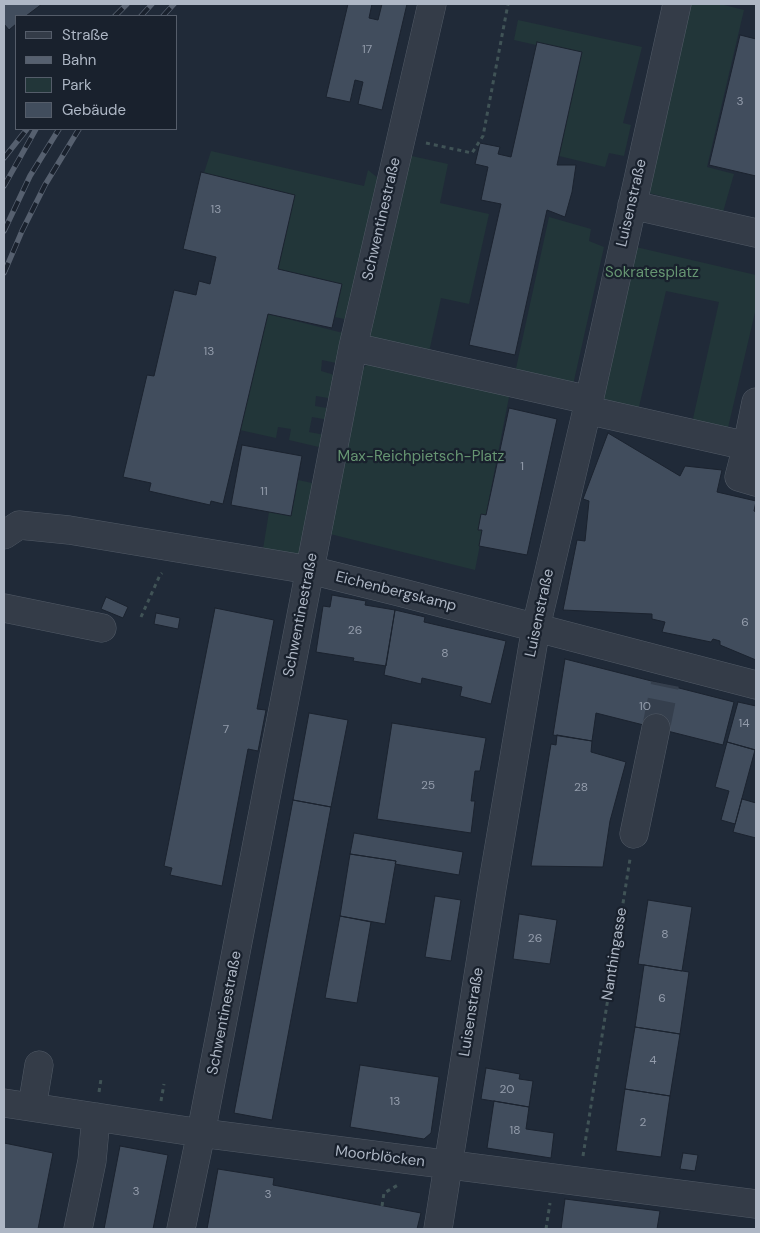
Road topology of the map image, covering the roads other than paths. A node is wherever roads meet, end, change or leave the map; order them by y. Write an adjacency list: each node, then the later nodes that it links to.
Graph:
1 (432, 4): 5 (street, Schwentinestraße)
2 (677, 4): 3 (street, Luisenstraße)
3 (632, 205): 4 (street); 7 (street, Luisenstraße)
4 (756, 233)
5 (353, 347): 7 (street); 11 (street, Schwentinestraße)
6 (756, 402): 8 (street)
7 (588, 405): 8 (street); 13 (street, Luisenstraße)
8 (747, 446): 9 (street)
9 (756, 482)
10 (4, 535): 11 (street, Eichenbergskamp)
11 (310, 570): 13 (street, Eichenbergskamp); 22 (street, Schwentinestraße)
12 (4, 608): 14 (street)
13 (536, 627): 15 (street, Eichenbergskamp); 23 (street, Luisenstraße)
14 (102, 628)
15 (756, 685)
16 (656, 728): 17 (street)
17 (634, 834)
18 (39, 1065): 20 (street)
19 (4, 1103): 20 (street, Moorblöcken)
20 (32, 1107): 21 (street, Moorblöcken)
21 (96, 1117): 22 (street, Moorblöcken); 25 (street)
22 (201, 1133): 23 (street, Moorblöcken); 26 (street, Schwentinestraße)
23 (448, 1166): 24 (street, Moorblöcken); 27 (street, Luisenstraße)
24 (756, 1204)
25 (78, 1229)
26 (181, 1229)
27 (438, 1229)

